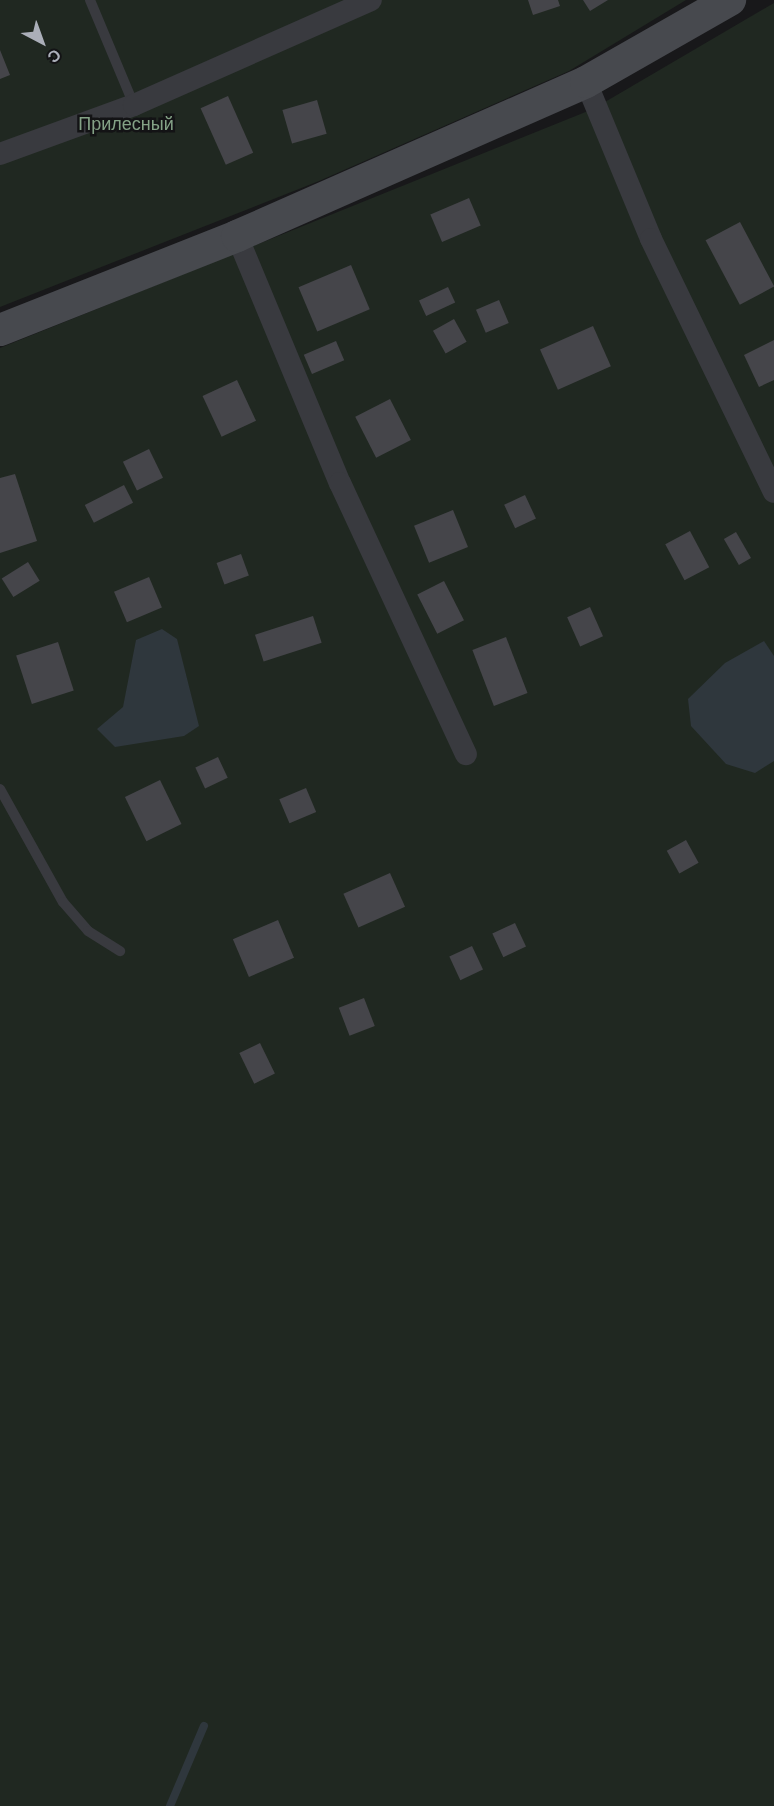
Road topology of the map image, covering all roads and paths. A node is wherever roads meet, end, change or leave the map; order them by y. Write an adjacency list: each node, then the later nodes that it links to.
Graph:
1 (90, 0): 5 (lane)
2 (370, 0): 5 (street)
3 (730, 0): 4 (street)
4 (586, 82): 7 (street); 9 (street)
5 (134, 105): 6 (street)
6 (0, 154)
7 (237, 236): 8 (street); 10 (street)
8 (0, 330)
9 (774, 492)
10 (466, 754)
11 (0, 789): 12 (lane)
12 (120, 951)

